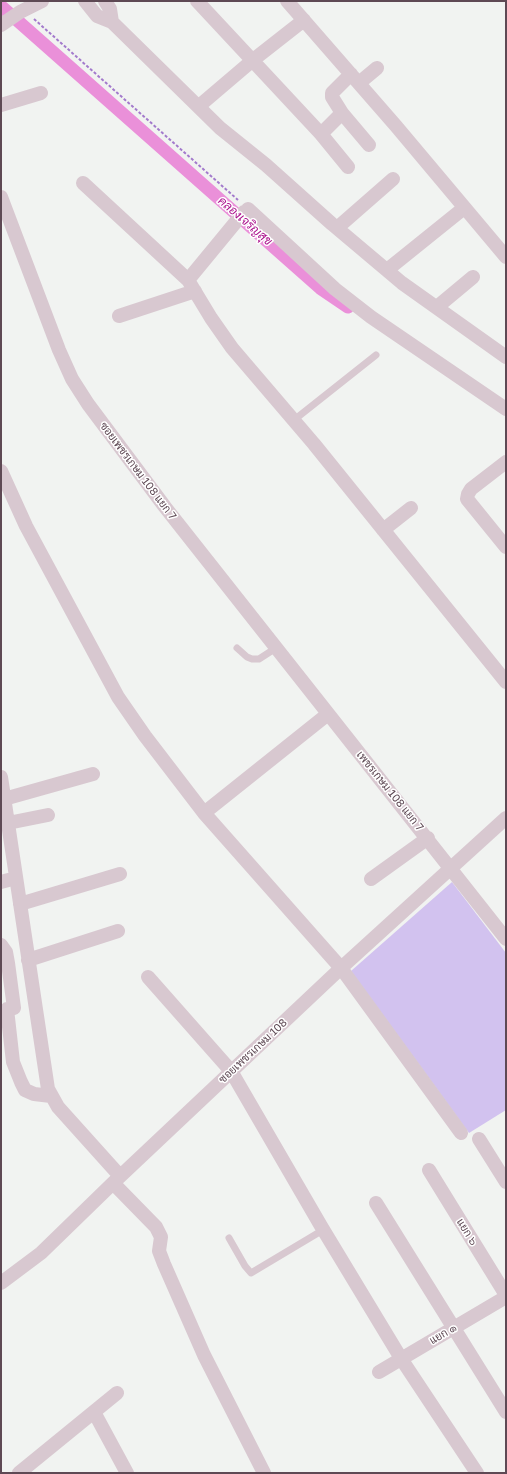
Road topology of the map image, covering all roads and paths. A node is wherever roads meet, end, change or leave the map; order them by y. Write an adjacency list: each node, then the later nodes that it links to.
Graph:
1 (42, 1): 6 (street)
2 (85, 1): 8 (street)
3 (105, 1): 8 (street)
4 (197, 1): 10 (street)
5 (287, 1): 7 (street)
6 (22, 11): 9 (street); 24 (path)
7 (304, 20): 10 (street); 12 (street)
8 (112, 22): 15 (street)
9 (4, 23)
10 (253, 60): 15 (street); 17 (street)
11 (376, 68): 12 (street)
12 (355, 79): 16 (street); 23 (street)
13 (41, 92): 14 (street)
14 (1, 105)
15 (198, 106): 25 (street)
16 (342, 113): 17 (street); 18 (street)
17 (321, 134): 19 (street)
18 (370, 145)
19 (348, 167)
20 (393, 179): 25 (street)
21 (83, 183): 29 (street)
22 (1, 197): 42 (street, ซอยเพชรเกษม 108 แยก 7)
23 (464, 208): 26 (street); 27 (street)
24 (246, 210): 29 (street); 34 (street)
25 (337, 228): 27 (street)
26 (506, 257)
27 (387, 270): 30 (street)
28 (473, 277): 30 (street)
29 (192, 285): 31 (street); 35 (street)
30 (436, 307): 33 (street)
31 (119, 316)
32 (376, 355): 35 (lane)
33 (506, 357)
34 (506, 410)
35 (294, 420): 39 (street)
36 (506, 462): 40 (street)
37 (1, 472): 48 (street)
38 (411, 508): 39 (street)
39 (383, 530): 43 (street)
40 (506, 547)
41 (237, 648): 42 (lane)
42 (276, 648): 44 (street, ซอยเพชรเกษม 108 แยก 7)
43 (506, 682)
44 (328, 714): 48 (street); 52 (street, เพชรเกษม 108 แยก 7)
45 (93, 774): 47 (street)
46 (1, 777): 47 (street)
47 (4, 799): 51 (street)
48 (204, 813): 63 (street)
49 (48, 815): 51 (street)
50 (506, 818): 53 (street, ซอยเพชรเกษม 108)
51 (8, 823): 55 (street)
52 (428, 838): 53 (street, เพชรเกษม 108 แยก 7); 56 (street)
53 (451, 868): 60 (street, เพชรเกษม 108 แยก 7); 63 (street, ซอยเพชรเกษม 108)
54 (120, 874): 58 (street)
55 (16, 878): 57 (street); 58 (street)
56 (371, 879)
57 (1, 882)
58 (20, 904): 62 (street)
59 (118, 931): 62 (street)
60 (506, 939)
61 (1, 945): 66 (street)
62 (28, 960): 65 (street)
63 (341, 968): 68 (street, ซอยเพชรเกษม 108); 70 (street)
64 (148, 977): 68 (street)
65 (35, 1006): 66 (street); 69 (street)
66 (7, 1009): 67 (street)
67 (5, 1031): 69 (street)
68 (231, 1071): 73 (street, ซอยเพชรเกษม 108); 76 (street)
69 (51, 1096): 73 (street)
70 (461, 1133)
71 (479, 1139): 74 (street)
72 (429, 1170): 79 (street, แยก ๖)
73 (116, 1180): 78 (street, ซอยเพชรเกษม 108); 88 (street)
74 (506, 1182)
75 (376, 1203): 80 (street)
76 (323, 1230): 77 (lane); 81 (street)
77 (229, 1238)
78 (1, 1283)
79 (506, 1296): 80 (street, แยก ๑)
80 (453, 1328): 81 (street, แยก ๑); 85 (street)
81 (402, 1360): 82 (street, แยก ๑); 89 (street)
82 (379, 1372)
83 (117, 1393): 84 (street)
84 (94, 1412): 86 (street); 87 (street)
85 (506, 1412)
86 (19, 1473)
87 (127, 1473)
88 (264, 1473)
89 (477, 1473)

